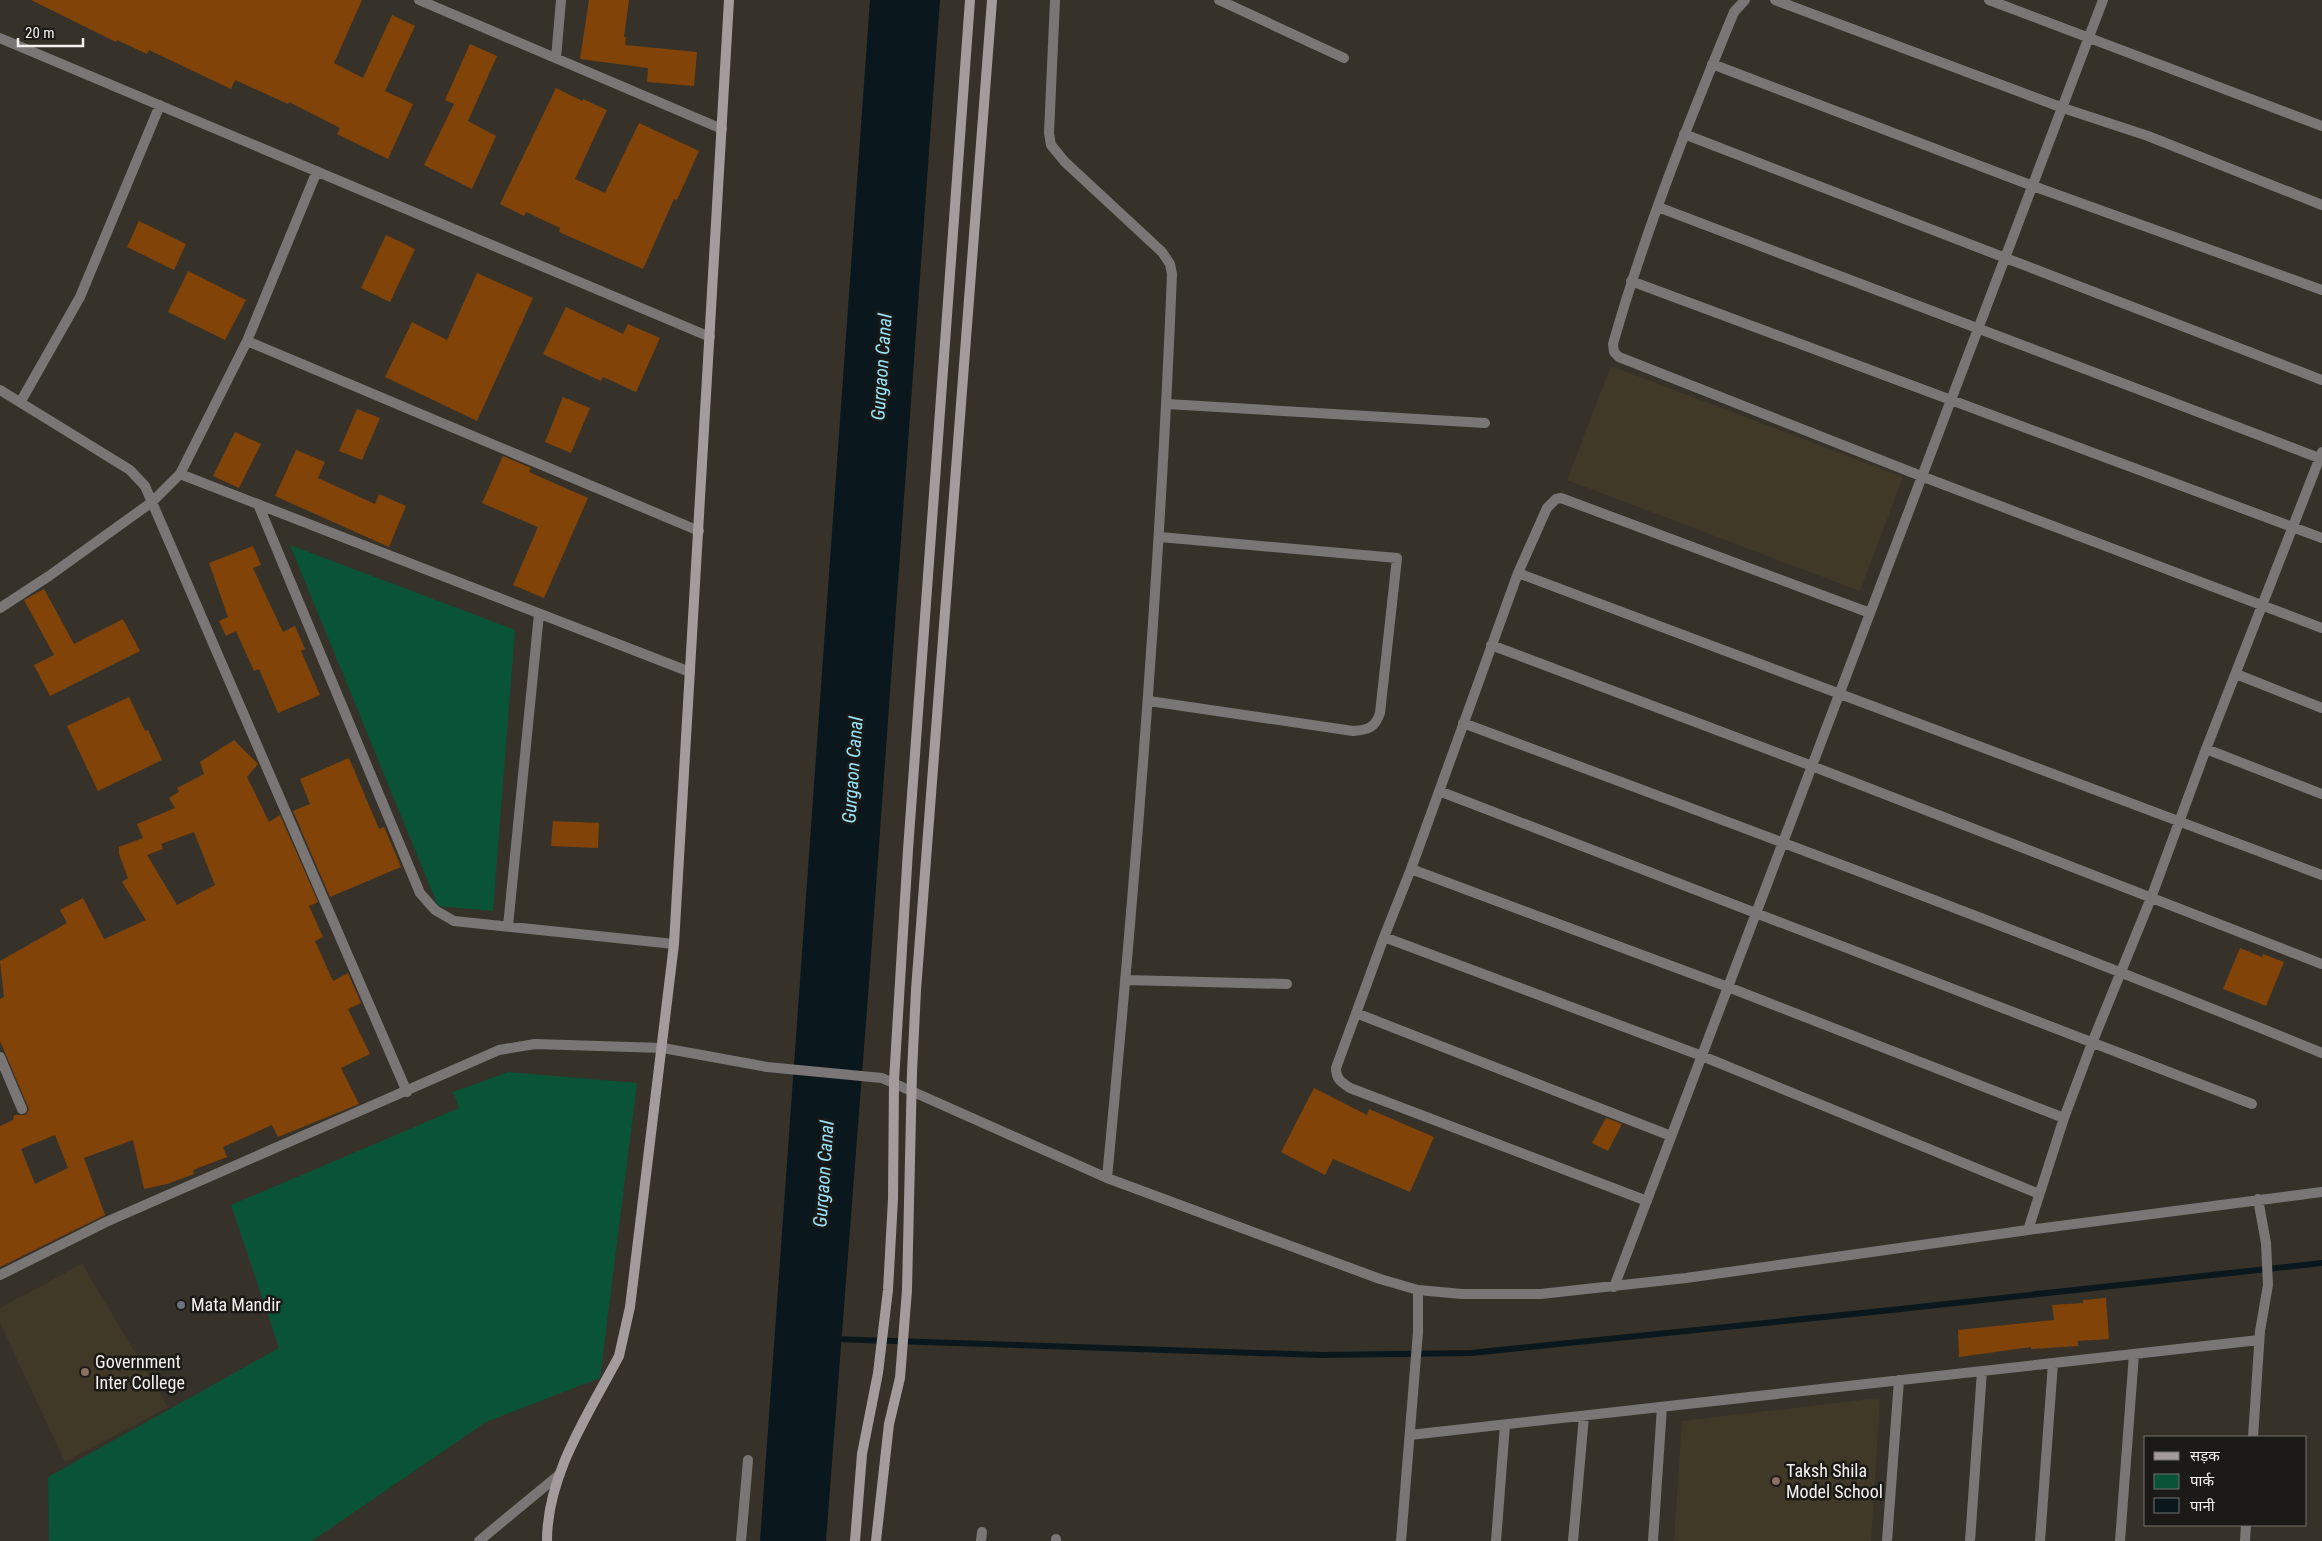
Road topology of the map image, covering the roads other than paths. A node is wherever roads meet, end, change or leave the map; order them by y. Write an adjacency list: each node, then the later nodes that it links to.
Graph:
1 (419, 0): 14 (street)
2 (561, 0): 14 (street)
3 (729, 0): 20 (main road)
4 (970, 0): 84 (main road)
5 (992, 0): 85 (main road)
6 (1055, 0): 36 (street)
7 (1220, 0): 15 (street)
8 (1746, 0): 16 (street)
9 (1775, 0): 18 (street)
10 (1989, 0): 13 (street)
11 (2104, 0): 13 (street)
12 (0, 38): 17 (street)
13 (2089, 38): 18 (street); 19 (street)
14 (556, 58): 20 (street)
15 (1344, 58)
16 (1712, 64): 21 (street); 23 (street)
17 (160, 105): 22 (street); 35 (street)
18 (2063, 108): 23 (street); 24 (street)
19 (2322, 126)
20 (722, 129): 30 (main road)
21 (1684, 134): 25 (street); 26 (street)
22 (317, 172): 30 (street); 31 (street)
23 (2034, 186): 26 (street); 28 (street)
24 (2322, 205)
25 (1658, 207): 27 (street); 29 (street)
26 (2005, 259): 29 (street); 32 (street)
27 (1631, 281): 34 (street); 40 (street)
28 (2322, 290)
29 (1979, 328): 34 (street); 38 (street)
30 (710, 337): 44 (main road)
31 (247, 341): 39 (street); 44 (street)
32 (2322, 380)
33 (0, 390): 35 (street)
34 (1951, 401): 40 (street); 43 (street)
35 (21, 402): 41 (street)
36 (1167, 404): 37 (street); 45 (street)
37 (1485, 423)
38 (2321, 456): 43 (street)
39 (180, 474): 41 (street); 42 (street)
40 (1922, 476): 48 (street); 50 (street)
41 (152, 502): 49 (street); 86 (street)
42 (258, 504): 51 (street); 70 (street)
43 (2292, 526): 46 (street); 48 (street)
44 (699, 532): 54 (main road)
45 (1160, 537): 57 (street); 57 (street)
46 (2322, 538)
47 (1518, 572): 50 (street); 53 (street); 56 (street)
48 (2263, 606): 52 (street); 55 (street)
49 (0, 608)
50 (1870, 613): 56 (street)
51 (539, 614): 54 (street); 70 (street)
52 (2322, 628)
53 (1491, 645): 59 (street); 61 (street)
54 (690, 672): 72 (main road)
55 (2236, 674): 58 (street); 60 (street)
56 (1839, 693): 61 (street); 64 (street)
57 (1149, 701): 75 (street)
58 (2322, 708)
59 (1462, 722): 62 (street); 65 (street)
60 (2206, 749): 63 (street); 64 (street)
61 (1812, 766): 65 (street); 68 (street)
62 (1439, 791): 66 (street); 69 (street)
63 (2322, 794)
64 (2180, 820): 67 (street); 68 (street)
65 (1783, 842): 69 (street); 74 (street)
66 (1412, 869): 71 (street); 77 (street)
67 (2322, 874)
68 (2151, 898): 73 (street); 74 (street)
69 (1756, 914): 77 (street); 79 (street)
70 (508, 926): 72 (street)
71 (1384, 937): 78 (street); 82 (street)
72 (674, 944): 80 (main road)
73 (2322, 964)
74 (2121, 971): 79 (street); 81 (street)
75 (1126, 980): 76 (street); 91 (street)
76 (1287, 984)
77 (1728, 988): 82 (street); 89 (street)
78 (1356, 1013): 90 (street); 95 (street)
79 (2092, 1043): 87 (street); 89 (street)
80 (663, 1048): 84 (street); 86 (street); 111 (main road)
81 (2322, 1053)
82 (1702, 1056): 90 (street); 93 (street)
83 (0, 1057): 88 (street)
84 (894, 1082): 85 (street); 116 (main road)
85 (912, 1090): 91 (street); 117 (main road)
86 (407, 1092): 97 (street)
87 (2252, 1104)
88 (22, 1109)
89 (2064, 1118): 93 (street)
90 (1672, 1136): 95 (street)
91 (1107, 1178): 99 (street)
92 (2322, 1192): 94 (street)
93 (2038, 1194): 96 (street)
94 (2258, 1200): 96 (street); 100 (street)
95 (1647, 1201): 98 (street)
96 (2028, 1230): 98 (street)
97 (0, 1275)
98 (1614, 1287): 99 (street)
99 (1418, 1290): 108 (street)
100 (2260, 1340): 101 (street); 109 (street)
101 (2134, 1354): 102 (street); 125 (street)
102 (2053, 1363): 103 (street); 124 (street)
103 (1982, 1371): 104 (street); 123 (street)
104 (1899, 1380): 105 (street); 122 (street)
105 (1662, 1407): 106 (street); 121 (street)
106 (1584, 1416): 107 (street); 120 (street)
107 (1506, 1425): 108 (street); 119 (street)
108 (1410, 1435): 118 (street)
109 (2252, 1436)
110 (748, 1460): 115 (street)
111 (560, 1474): 113 (street); 114 (main road)
112 (2246, 1526): 126 (street)
113 (479, 1541)
114 (547, 1541)
115 (741, 1541)
116 (856, 1541)
117 (876, 1541)
118 (1401, 1541)
119 (1496, 1541)
120 (1573, 1541)
121 (1653, 1541)
122 (1887, 1541)
123 (1970, 1541)
124 (2040, 1541)
125 (2120, 1541)
126 (2245, 1541)

